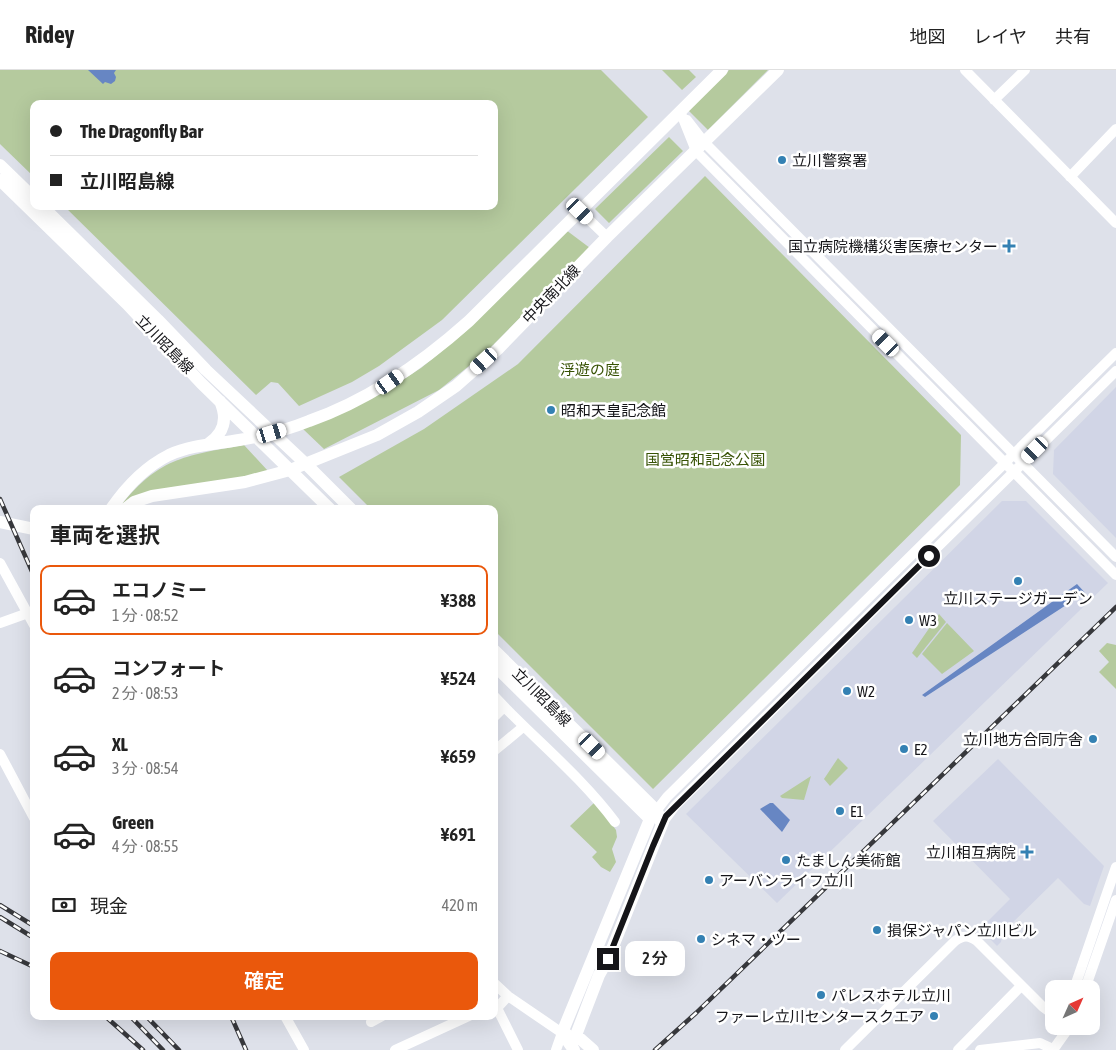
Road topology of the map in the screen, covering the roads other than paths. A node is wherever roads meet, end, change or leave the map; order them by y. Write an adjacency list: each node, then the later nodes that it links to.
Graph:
1 (722, 70): 6 (main road)
2 (778, 70): 8 (main road, 中央南北線)
3 (965, 70): 5 (street)
4 (1024, 70): 5 (street)
5 (994, 100): 10 (street)
6 (680, 111): 8 (street); 16 (main road)
7 (1116, 129): 10 (street)
8 (700, 147): 18 (main road, 中央南北線); 25 (street); 26 (street)
9 (0, 166): 12 (main road)
10 (1070, 177): 17 (street)
11 (0, 180): 13 (main road, 立川昭島線)
12 (30, 194)
13 (30, 209)
14 (31, 210): 21 (main road, 立川昭島線)
15 (46, 210): 22 (main road, 立川昭島線)
16 (580, 211): 18 (street); 22 (main road)
17 (1116, 223)
18 (607, 237): 28 (main road, 中央南北線)
19 (1116, 353): 25 (street)
20 (1116, 371): 27 (street)
21 (220, 400): 23 (main road, 立川昭島線); 24 (main road)
22 (272, 433): 23 (main road); 28 (main road, 立川昭島線)
23 (258, 436): 24 (main road); 29 (main road, 立川昭島線)
24 (208, 444): 31 (main road)
25 (1014, 454): 26 (street); 27 (street)
26 (1005, 463): 30 (street); 52 (street)
27 (1022, 463): 30 (street); 37 (street)
28 (307, 465): 29 (main road, 中央南北線); 34 (main road, 立川昭島線)
29 (290, 470): 32 (main road, 中央南北線); 33 (main road, 立川昭島線)
30 (1013, 472): 39 (street); 54 (street)
31 (114, 505)
32 (130, 505)
33 (326, 505)
34 (347, 505)
35 (0, 522): 36 (main road)
36 (30, 528)
37 (1116, 556)
38 (0, 562): 40 (street)
39 (1116, 575)
40 (28, 613): 41 (street); 42 (street)
41 (30, 617)
42 (0, 623)
43 (498, 654): 52 (main road, 立川昭島線)
44 (498, 669): 52 (main road, 立川昭島線)
45 (498, 700): 46 (street)
46 (504, 707): 47 (street); 48 (street)
47 (498, 712)
48 (523, 727): 49 (street); 53 (street)
49 (498, 748)
50 (0, 754): 51 (street)
51 (30, 810)
52 (653, 814): 54 (main road, 立川昭島線); 69 (main road)
53 (615, 822)
54 (663, 822): 70 (main road)
55 (1116, 867): 57 (street)
56 (1116, 900): 58 (street)
57 (1077, 980)
58 (1088, 980)
59 (1021, 986): 63 (street); 74 (street); 80 (street)
60 (498, 987): 61 (street)
61 (508, 996): 62 (street); 69 (street)
62 (498, 1005)
63 (1045, 1009)
64 (498, 1013): 77 (street)
65 (287, 1020): 75 (street)
66 (375, 1020): 68 (street)
67 (460, 1020): 76 (street)
68 (371, 1022)
69 (562, 1033): 70 (street); 73 (main road); 78 (street)
70 (576, 1035): 73 (street); 79 (main road)
71 (1064, 1035): 72 (street)
72 (1055, 1047): 81 (street)
73 (572, 1049)
74 (962, 1049)
75 (304, 1050)
76 (395, 1050)
77 (518, 1050)
78 (556, 1050)
79 (593, 1050)
80 (845, 1050)
81 (980, 1050)

